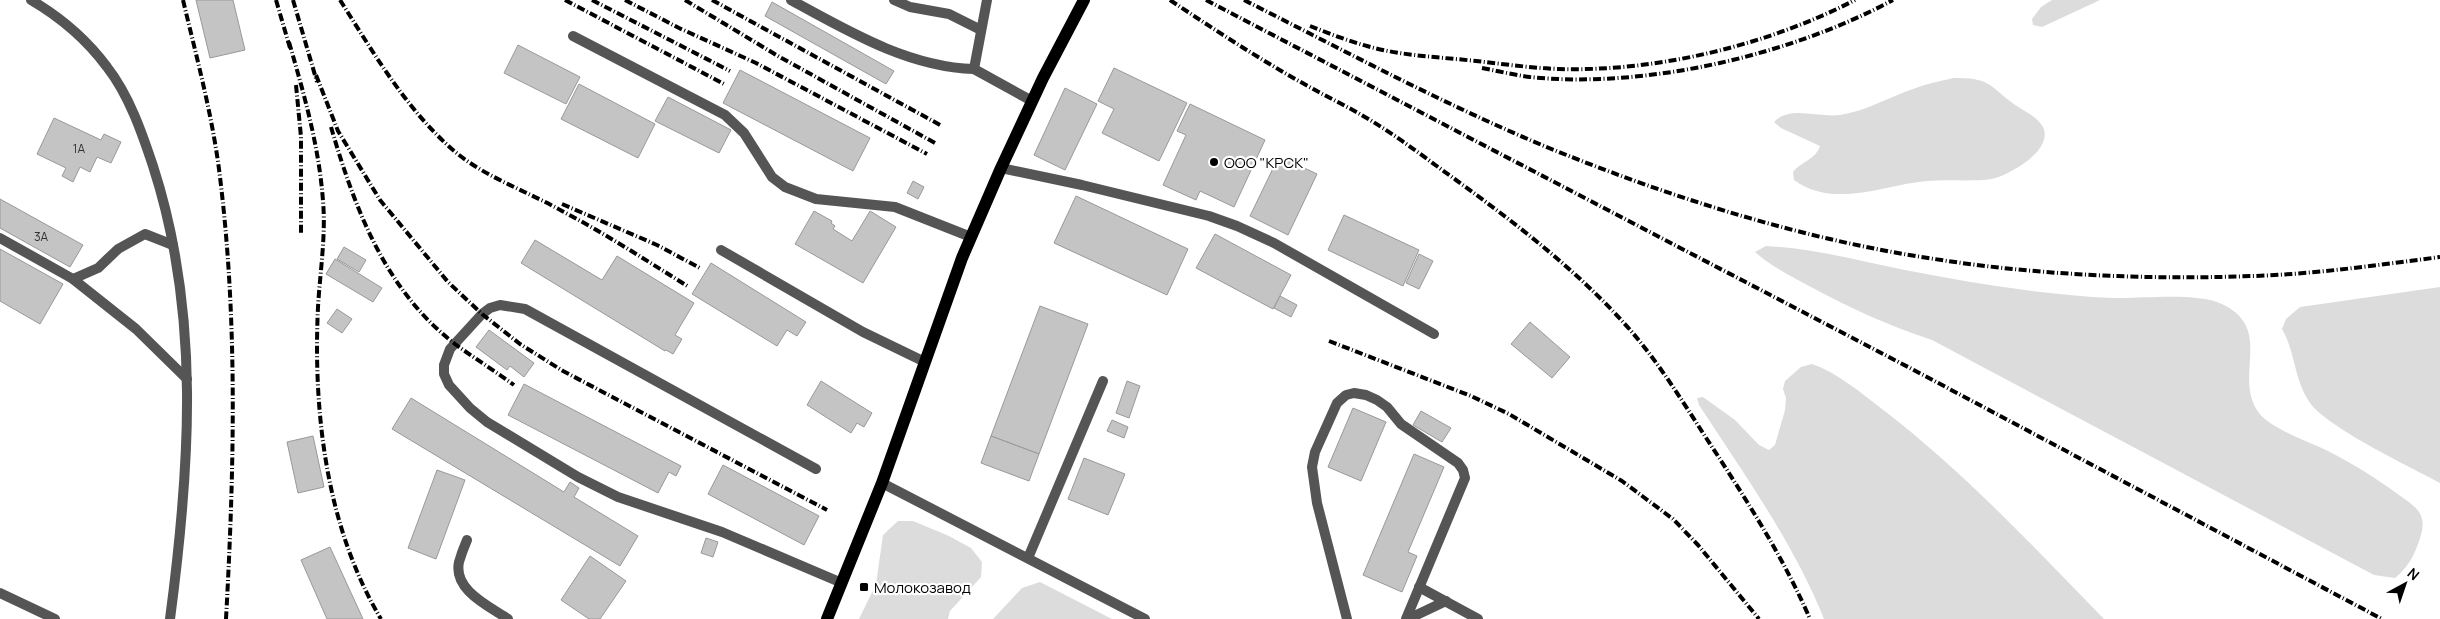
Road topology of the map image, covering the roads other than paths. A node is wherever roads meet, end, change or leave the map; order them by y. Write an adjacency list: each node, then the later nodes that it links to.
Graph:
1 (31, 0): 13 (street)
2 (791, 0): 8 (street)
3 (894, 0): 6 (street)
4 (987, 0): 6 (street)
5 (1084, 0): 9 (main road)
6 (981, 30): 8 (street)
7 (573, 36): 11 (street)
8 (974, 69): 9 (street)
9 (1032, 101): 10 (main road)
10 (1001, 168): 11 (main road); 16 (street)
11 (971, 237): 17 (main road)
12 (0, 238): 15 (street)
13 (173, 245): 15 (street); 18 (street)
14 (720, 250): 17 (street)
15 (74, 280): 18 (street)
16 (1434, 334)
17 (925, 362): 21 (main road)
18 (187, 379): 29 (street)
19 (1103, 381): 23 (street)
20 (816, 469): 24 (street)
21 (882, 484): 23 (street); 24 (main road)
22 (467, 540): 30 (street)
23 (1028, 558): 32 (street)
24 (842, 583): 31 (main road)
25 (1419, 587): 27 (street); 33 (street); 34 (street)
26 (0, 593): 28 (street)
27 (1446, 601): 34 (street); 35 (street)
28 (55, 619)
29 (170, 619)
30 (508, 619)
31 (827, 619)
32 (1145, 619)
33 (1346, 619)
34 (1407, 619)
35 (1478, 619)

